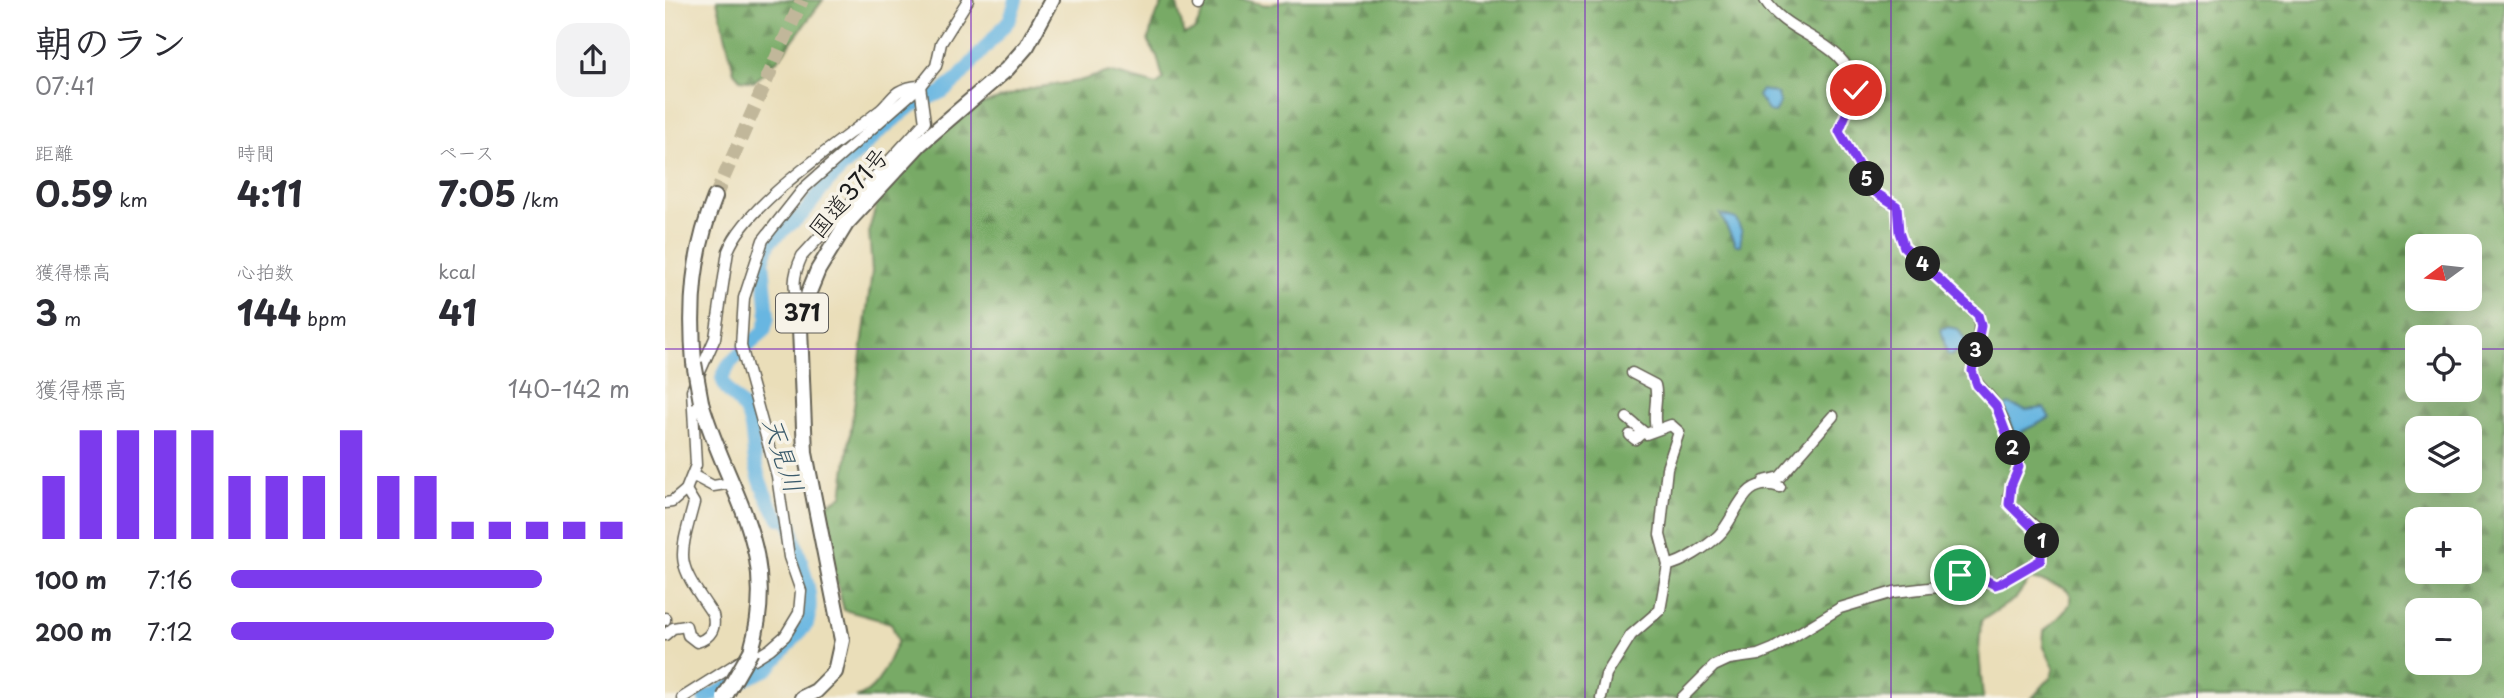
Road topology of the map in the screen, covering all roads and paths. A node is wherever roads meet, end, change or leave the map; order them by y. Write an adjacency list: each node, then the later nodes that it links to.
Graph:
1 (968, 0): 4 (street)
2 (1052, 0): 6 (highway, 国道371号 / 371)
3 (1765, 0): 25 (street)
4 (919, 89): 6 (street); 13 (street); 21 (street)
5 (715, 197): 14 (highway, bridge)
6 (802, 310): 23 (highway, 国道371号 / 371)
7 (1632, 373): 10 (street)
8 (1833, 416): 15 (street)
9 (1627, 418): 11 (street)
10 (1654, 425): 11 (street); 19 (street)
11 (1643, 432): 12 (street)
12 (1630, 435)
13 (694, 476): 14 (street); 17 (street)
14 (732, 483): 22 (highway, bridge)
15 (1755, 486): 16 (street); 19 (street)
16 (1780, 487)
17 (686, 490): 18 (street); 20 (street)
18 (665, 503)
19 (1668, 565): 24 (street)
20 (665, 635)
21 (682, 698)
22 (724, 698)
23 (802, 698)
24 (1601, 698)
25 (1682, 698)

